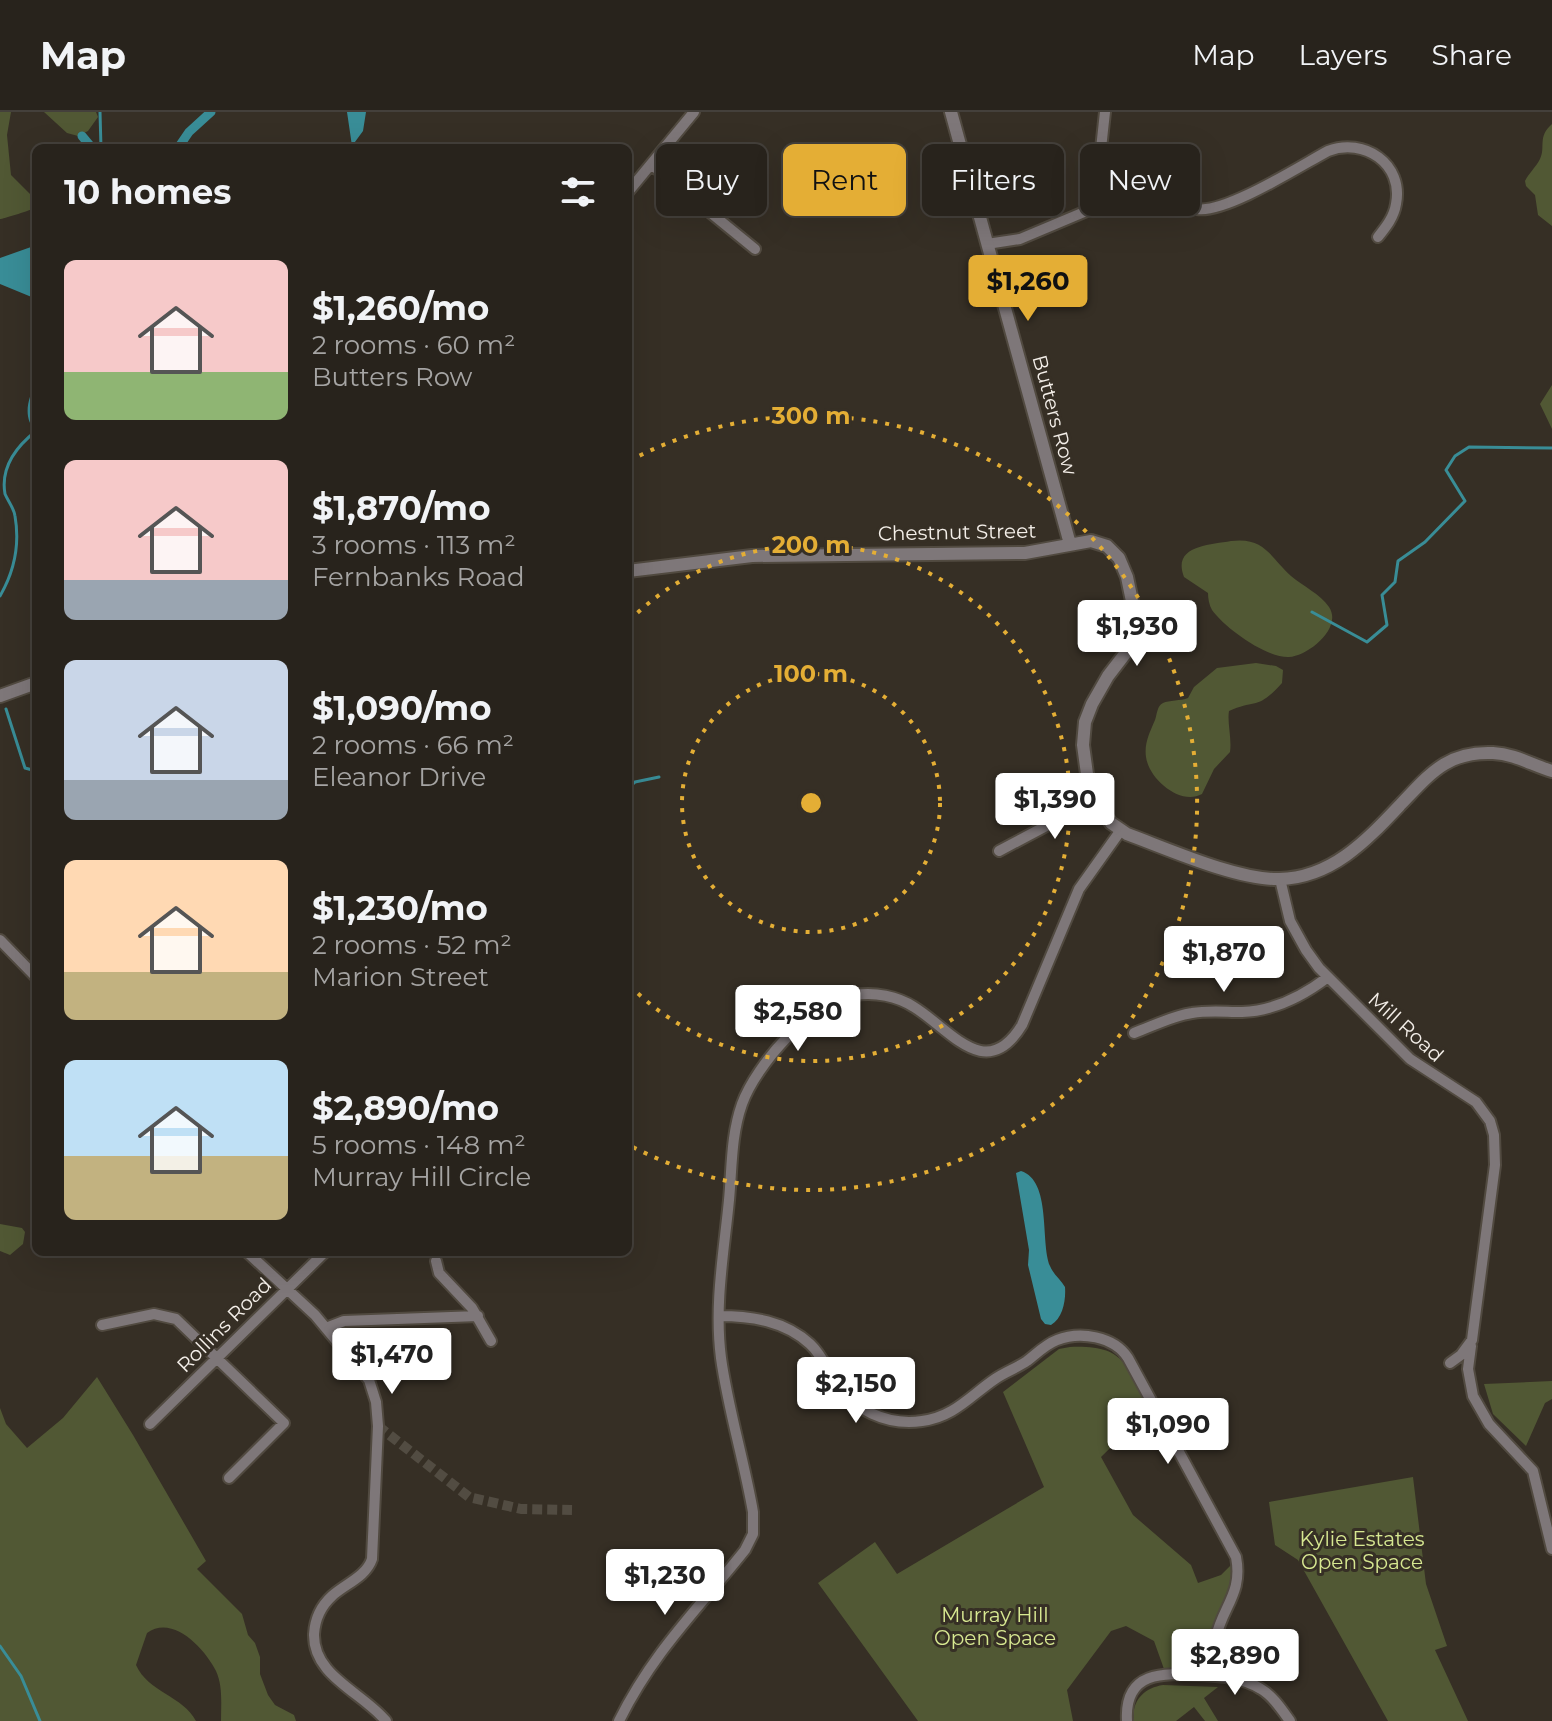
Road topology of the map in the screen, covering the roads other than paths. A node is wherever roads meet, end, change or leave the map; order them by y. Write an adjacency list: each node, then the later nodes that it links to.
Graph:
1 (694, 112): 5 (street)
2 (951, 112): 10 (street, Butters Row)
3 (1105, 112): 4 (street)
4 (1102, 144)
5 (652, 165): 6 (street); 11 (street)
6 (632, 188)
7 (1200, 208): 9 (street)
8 (1080, 213): 10 (street)
9 (1378, 237)
10 (987, 244): 12 (street, Butters Row)
11 (755, 249)
12 (1070, 544): 13 (street, Chestnut Street); 17 (street, Chestnut Street)
13 (632, 571)
14 (32, 684): 15 (street)
15 (0, 696)
16 (1552, 771): 20 (street, Chestnut Street)
17 (1095, 800): 18 (street, Chestnut Street); 19 (street)
18 (1121, 830): 20 (street, Chestnut Street); 30 (street)
19 (999, 851)
20 (1280, 879): 23 (street, Mill Road)
21 (0, 940): 22 (street)
22 (32, 973)
23 (1328, 977): 24 (street); 33 (street, Mill Road)
24 (1134, 1033)
25 (251, 1256): 28 (street)
26 (321, 1256): 28 (street, Rollins Road)
27 (436, 1261): 29 (street)
28 (287, 1288): 32 (street); 35 (street, Rollins Road)
29 (478, 1316): 32 (street); 34 (street)
30 (719, 1316): 40 (street); 42 (street)
31 (102, 1325): 35 (street)
32 (326, 1328): 41 (street)
33 (1472, 1340): 36 (street); 39 (street, Mill Road)
34 (491, 1341)
35 (217, 1356): 37 (street, Rollins Road); 38 (street)
36 (1450, 1363)
37 (150, 1424)
38 (229, 1478)
39 (1552, 1549)
40 (1214, 1676): 43 (street); 44 (street)
41 (386, 1721)
42 (619, 1721)
43 (1127, 1721)
44 (1290, 1721)

